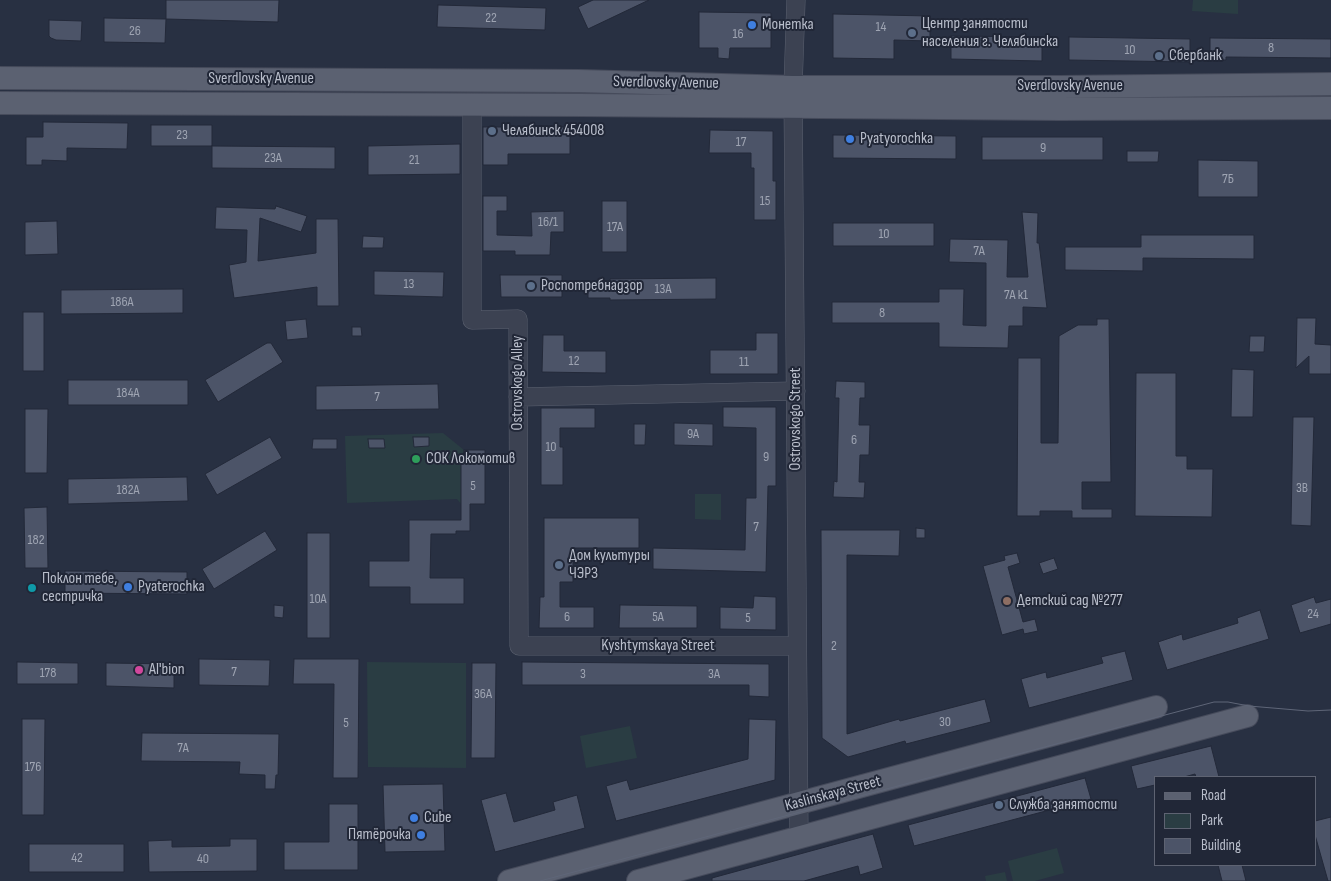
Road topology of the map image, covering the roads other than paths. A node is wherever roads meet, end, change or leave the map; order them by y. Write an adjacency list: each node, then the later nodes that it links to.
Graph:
1 (796, 0): 4 (street, Ostrovskogo Street)
2 (0, 78): 4 (main road, Sverdlovsky Avenue)
3 (1331, 84): 4 (main road, Sverdlovsky Avenue)
4 (793, 97): 6 (main road, Sverdlovsky Avenue); 7 (main road, Sverdlovsky Avenue); 8 (street, Ostrovskogo Street)
5 (0, 103): 6 (main road, Sverdlovsky Avenue)
6 (472, 105): 9 (street, Ostrovskogo Alley)
7 (1331, 108)
8 (796, 391): 9 (street); 11 (street, Ostrovskogo Street)
9 (518, 397): 10 (street, Ostrovskogo Alley)
10 (519, 646): 11 (street, Kyshtymskaya Street)
11 (797, 646): 14 (street, Ostrovskogo Street)
12 (1156, 707): 14 (main road, Kaslinskaya Street)
13 (1247, 716): 15 (main road, Kaslinskaya Street)
14 (798, 803): 15 (street, Ostrovskogo Street); 16 (main road, Kaslinskaya Street)
15 (799, 838): 17 (main road, Kaslinskaya Street)
16 (510, 881)
17 (638, 881)

